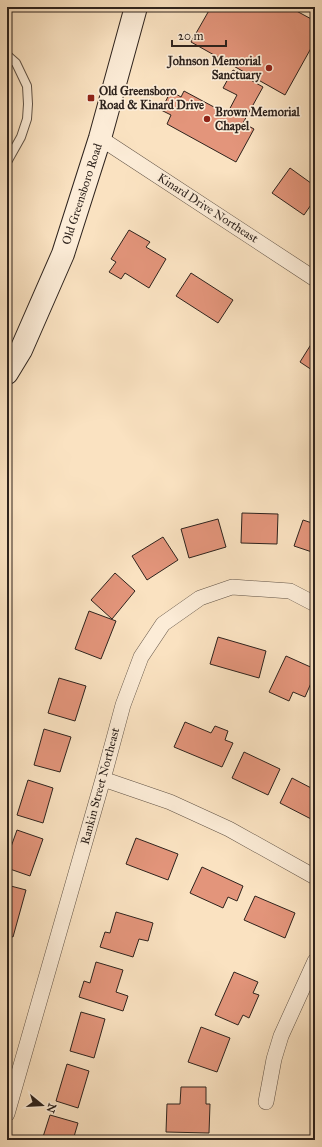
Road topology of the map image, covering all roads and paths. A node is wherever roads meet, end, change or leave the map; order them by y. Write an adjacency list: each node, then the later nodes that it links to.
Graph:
1 (136, 7): 3 (street, Old Greensboro Road)
2 (7, 55): 4 (lane)
3 (100, 138): 5 (street, Kinard Drive Northeast); 6 (street, Old Greensboro Road)
4 (7, 162)
5 (315, 279)
6 (7, 373)
7 (315, 604): 8 (street, Rankin Street Northeast)
8 (103, 779): 9 (street); 12 (street, Rankin Street Northeast)
9 (315, 877)
10 (315, 961): 11 (street)
11 (266, 1102)
12 (7, 1114)

